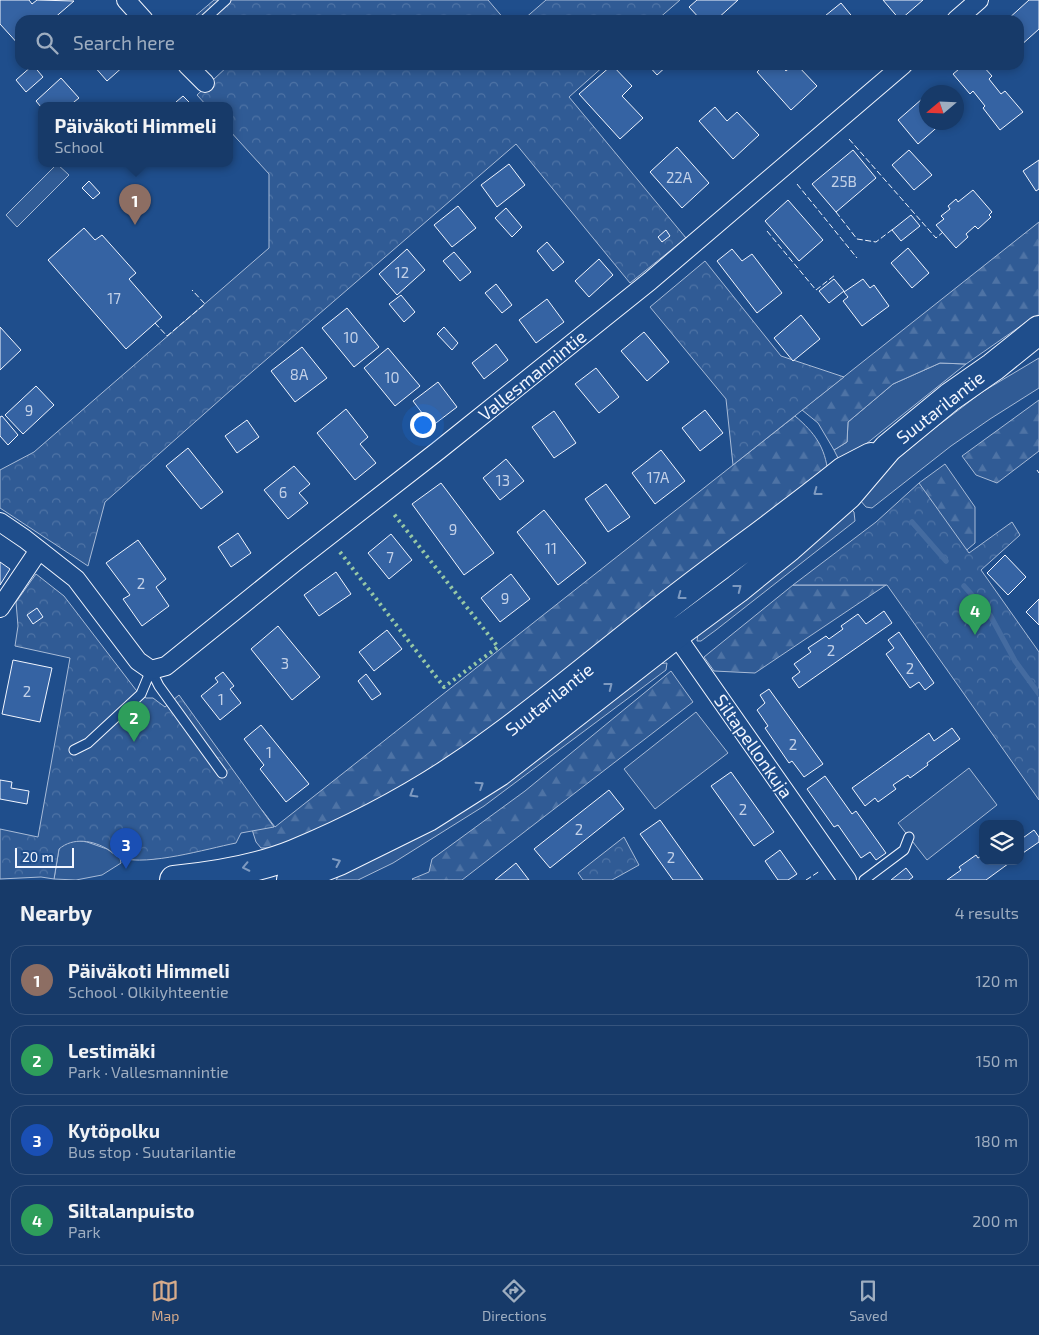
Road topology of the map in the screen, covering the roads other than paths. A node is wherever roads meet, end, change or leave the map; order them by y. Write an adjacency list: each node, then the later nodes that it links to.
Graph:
1 (126, 0): 4 (street)
2 (226, 0): 5 (lane)
3 (979, 0): 6 (street)
4 (140, 15)
5 (210, 15)
6 (962, 15)
7 (192, 70): 9 (street)
8 (897, 70): 19 (street, Vallesmannintie)
9 (205, 83)
10 (1039, 330): 12 (main road, Suutarilantie)
11 (1039, 345): 12 (main road, Suutarilantie)
12 (993, 367): 13 (main road, Suutarilantie)
13 (888, 448): 17 (main road, Suutarilantie, one-way to 17); 18 (main road, Suutarilantie, one-way to 13)
14 (0, 522): 15 (street)
15 (39, 550): 16 (street); 19 (street)
16 (0, 608)
17 (659, 612): 18 (street, Siltapellonkuja); 23 (main road, Suutarilantie, one-way to 23)
18 (675, 635): 24 (main road, Suutarilantie, one-way to 18); 25 (street, Siltapellonkuja)
19 (151, 670): 20 (lane); 21 (lane)
20 (74, 750)
21 (222, 773)
22 (908, 837): 26 (lane)
23 (174, 880)
24 (291, 880)
25 (847, 880)
26 (864, 880)

